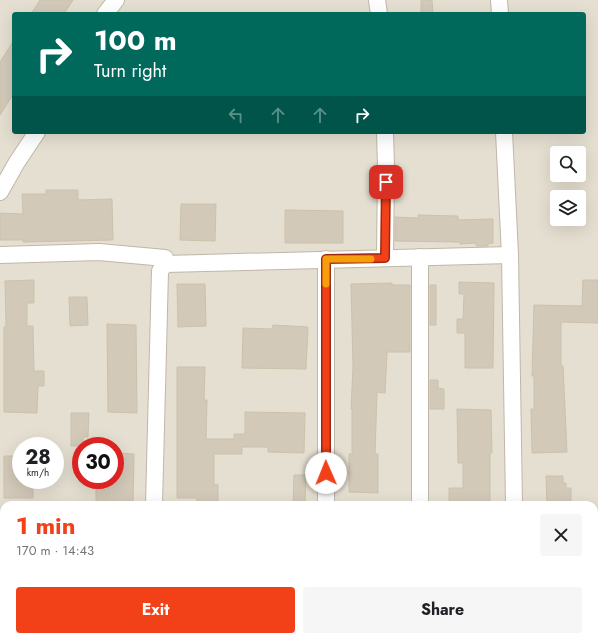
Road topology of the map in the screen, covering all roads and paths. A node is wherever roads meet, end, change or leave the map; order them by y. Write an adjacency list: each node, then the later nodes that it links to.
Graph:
1 (116, 0): 4 (street)
2 (377, 0): 5 (street)
3 (499, 0): 6 (street)
4 (107, 12)
5 (380, 12)
6 (500, 12)
7 (36, 134): 10 (street)
8 (385, 134): 14 (street)
9 (504, 134): 12 (street)
10 (0, 192)
11 (0, 255): 16 (street)
12 (510, 255): 13 (street); 20 (street)
13 (420, 257): 14 (street); 19 (street)
14 (385, 258): 15 (street)
15 (326, 259): 16 (street); 18 (street)
16 (165, 264): 17 (street)
17 (154, 501)
18 (326, 501)
19 (420, 501)
20 (514, 501)

